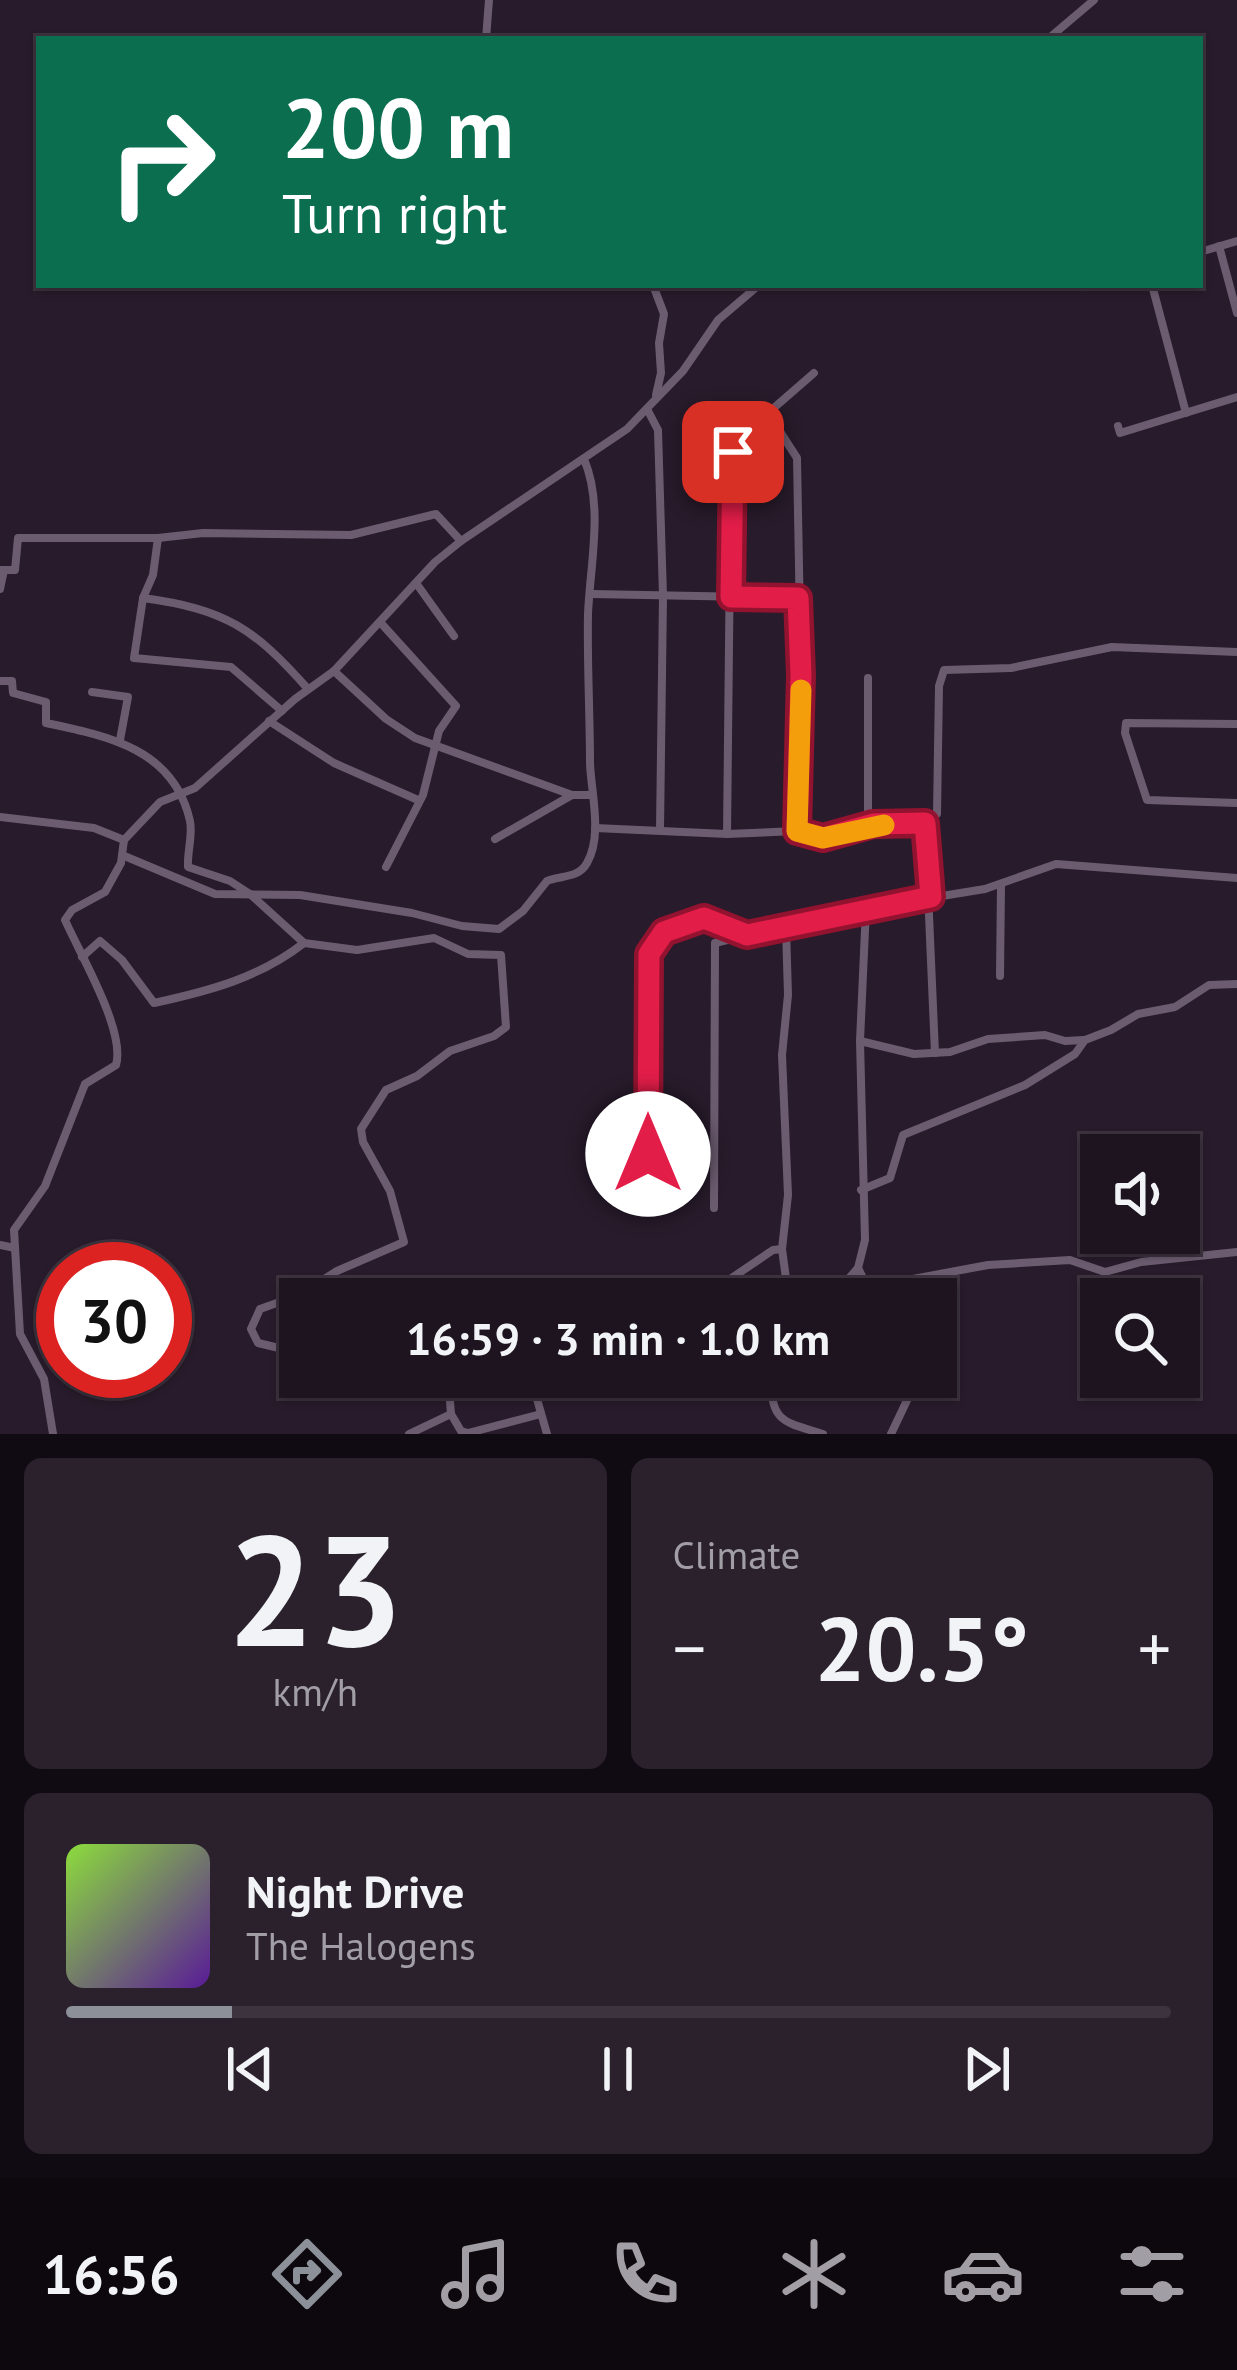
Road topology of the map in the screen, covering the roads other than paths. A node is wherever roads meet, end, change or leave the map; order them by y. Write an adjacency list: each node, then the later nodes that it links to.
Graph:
1 (489, 0): 3 (street)
2 (1094, 0): 4 (street)
3 (486, 36)
4 (1052, 36)
5 (1237, 241): 6 (street)
6 (1219, 246): 7 (street); 11 (street)
7 (1203, 251)
8 (653, 288): 14 (street)
9 (755, 288): 14 (street)
10 (1153, 288): 16 (street)
11 (1237, 313)
12 (814, 373): 15 (street)
13 (1237, 397): 16 (street)
14 (650, 405): 18 (street); 25 (street)
15 (768, 413): 26 (street); 28 (street)
16 (1186, 413): 17 (street)
17 (1118, 426)
18 (584, 459): 20 (street); 24 (street)
19 (158, 538): 20 (street); 21 (street); 27 (street)
20 (460, 541): 22 (street)
21 (2, 570): 23 (street)
22 (416, 583): 29 (street); 30 (street)
23 (0, 589)
24 (591, 595): 25 (street); 44 (street)
25 (663, 596): 26 (street); 51 (street)
26 (731, 597): 28 (street); 53 (street)
27 (142, 598): 35 (street); 37 (street)
28 (798, 598): 52 (street)
29 (380, 622): 32 (street); 41 (street)
30 (454, 636)
31 (1237, 652): 48 (street)
32 (334, 671): 35 (street); 41 (street)
33 (868, 678): 49 (street)
34 (0, 681): 40 (street)
35 (308, 689): 37 (street)
36 (92, 692): 40 (street)
37 (282, 711): 38 (street)
38 (269, 722): 42 (street); 45 (street)
39 (1237, 724): 46 (street)
40 (120, 740): 42 (street)
41 (436, 746): 43 (street); 45 (street)
42 (179, 792): 55 (street); 60 (street)
43 (572, 795): 44 (street); 54 (street)
44 (591, 795): 50 (street)
45 (418, 800): 57 (street)
46 (1237, 802)
47 (0, 817): 55 (street)
48 (925, 823): 49 (street); 61 (street)
49 (868, 826): 52 (street)
50 (595, 828): 51 (street); 60 (street)
51 (660, 830): 53 (street)
52 (797, 831): 53 (street)
53 (727, 835)
54 (495, 839)
55 (124, 840): 56 (street)
56 (122, 854): 60 (street); 66 (street)
57 (386, 867)
58 (1237, 878): 59 (street)
59 (1001, 884): 61 (street); 67 (street)
60 (250, 894): 65 (street)
61 (931, 897): 62 (street); 71 (street)
62 (866, 908): 63 (street); 70 (street)
63 (786, 928): 64 (street); 77 (street)
64 (747, 935): 73 (street); 74 (street)
65 (304, 943): 66 (street); 80 (street)
66 (82, 957): 76 (street)
67 (1000, 976)
68 (1237, 984): 69 (street)
69 (1085, 1040): 71 (street); 72 (street)
70 (860, 1041): 71 (street); 72 (street)
71 (935, 1053)
72 (861, 1190): 79 (street)
73 (647, 1194)
74 (714, 1208)
75 (0, 1245): 76 (street)
76 (15, 1248): 92 (street)
77 (782, 1249): 79 (street); 81 (street)
78 (1237, 1252): 83 (street)
79 (858, 1268): 82 (street)
80 (327, 1278)
81 (732, 1278)
82 (863, 1278)
83 (918, 1278)
84 (279, 1302): 85 (street)
85 (279, 1348)
86 (450, 1398): 90 (street)
87 (536, 1398): 91 (street)
88 (773, 1398): 95 (street)
89 (908, 1398): 96 (street)
90 (451, 1414): 91 (street); 93 (street)
91 (541, 1414): 94 (street)
92 (53, 1434)
93 (409, 1434)
94 (547, 1434)
95 (823, 1434)
96 (891, 1434)

